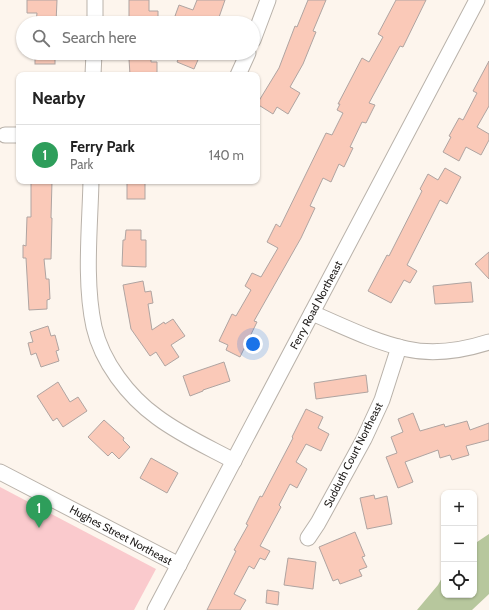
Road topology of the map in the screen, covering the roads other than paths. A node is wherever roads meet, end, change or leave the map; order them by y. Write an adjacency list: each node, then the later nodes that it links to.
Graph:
1 (95, 0): 4 (street)
2 (268, 0): 5 (street)
3 (477, 0): 11 (street, Ferry Road Northeast)
4 (95, 16)
5 (260, 21)
6 (94, 60): 8 (street)
7 (245, 60): 9 (street)
8 (93, 72)
9 (239, 72)
10 (91, 184): 14 (street)
11 (312, 313): 13 (street); 14 (street, Ferry Road Northeast)
12 (489, 342): 13 (street)
13 (399, 347): 16 (street, Sudduth Court Northeast)
14 (234, 461): 17 (street, Ferry Road Northeast)
15 (0, 472): 17 (street, Hughes Street Northeast)
16 (308, 538)
17 (179, 565): 18 (street, Ferry Road Northeast)
18 (155, 610)

